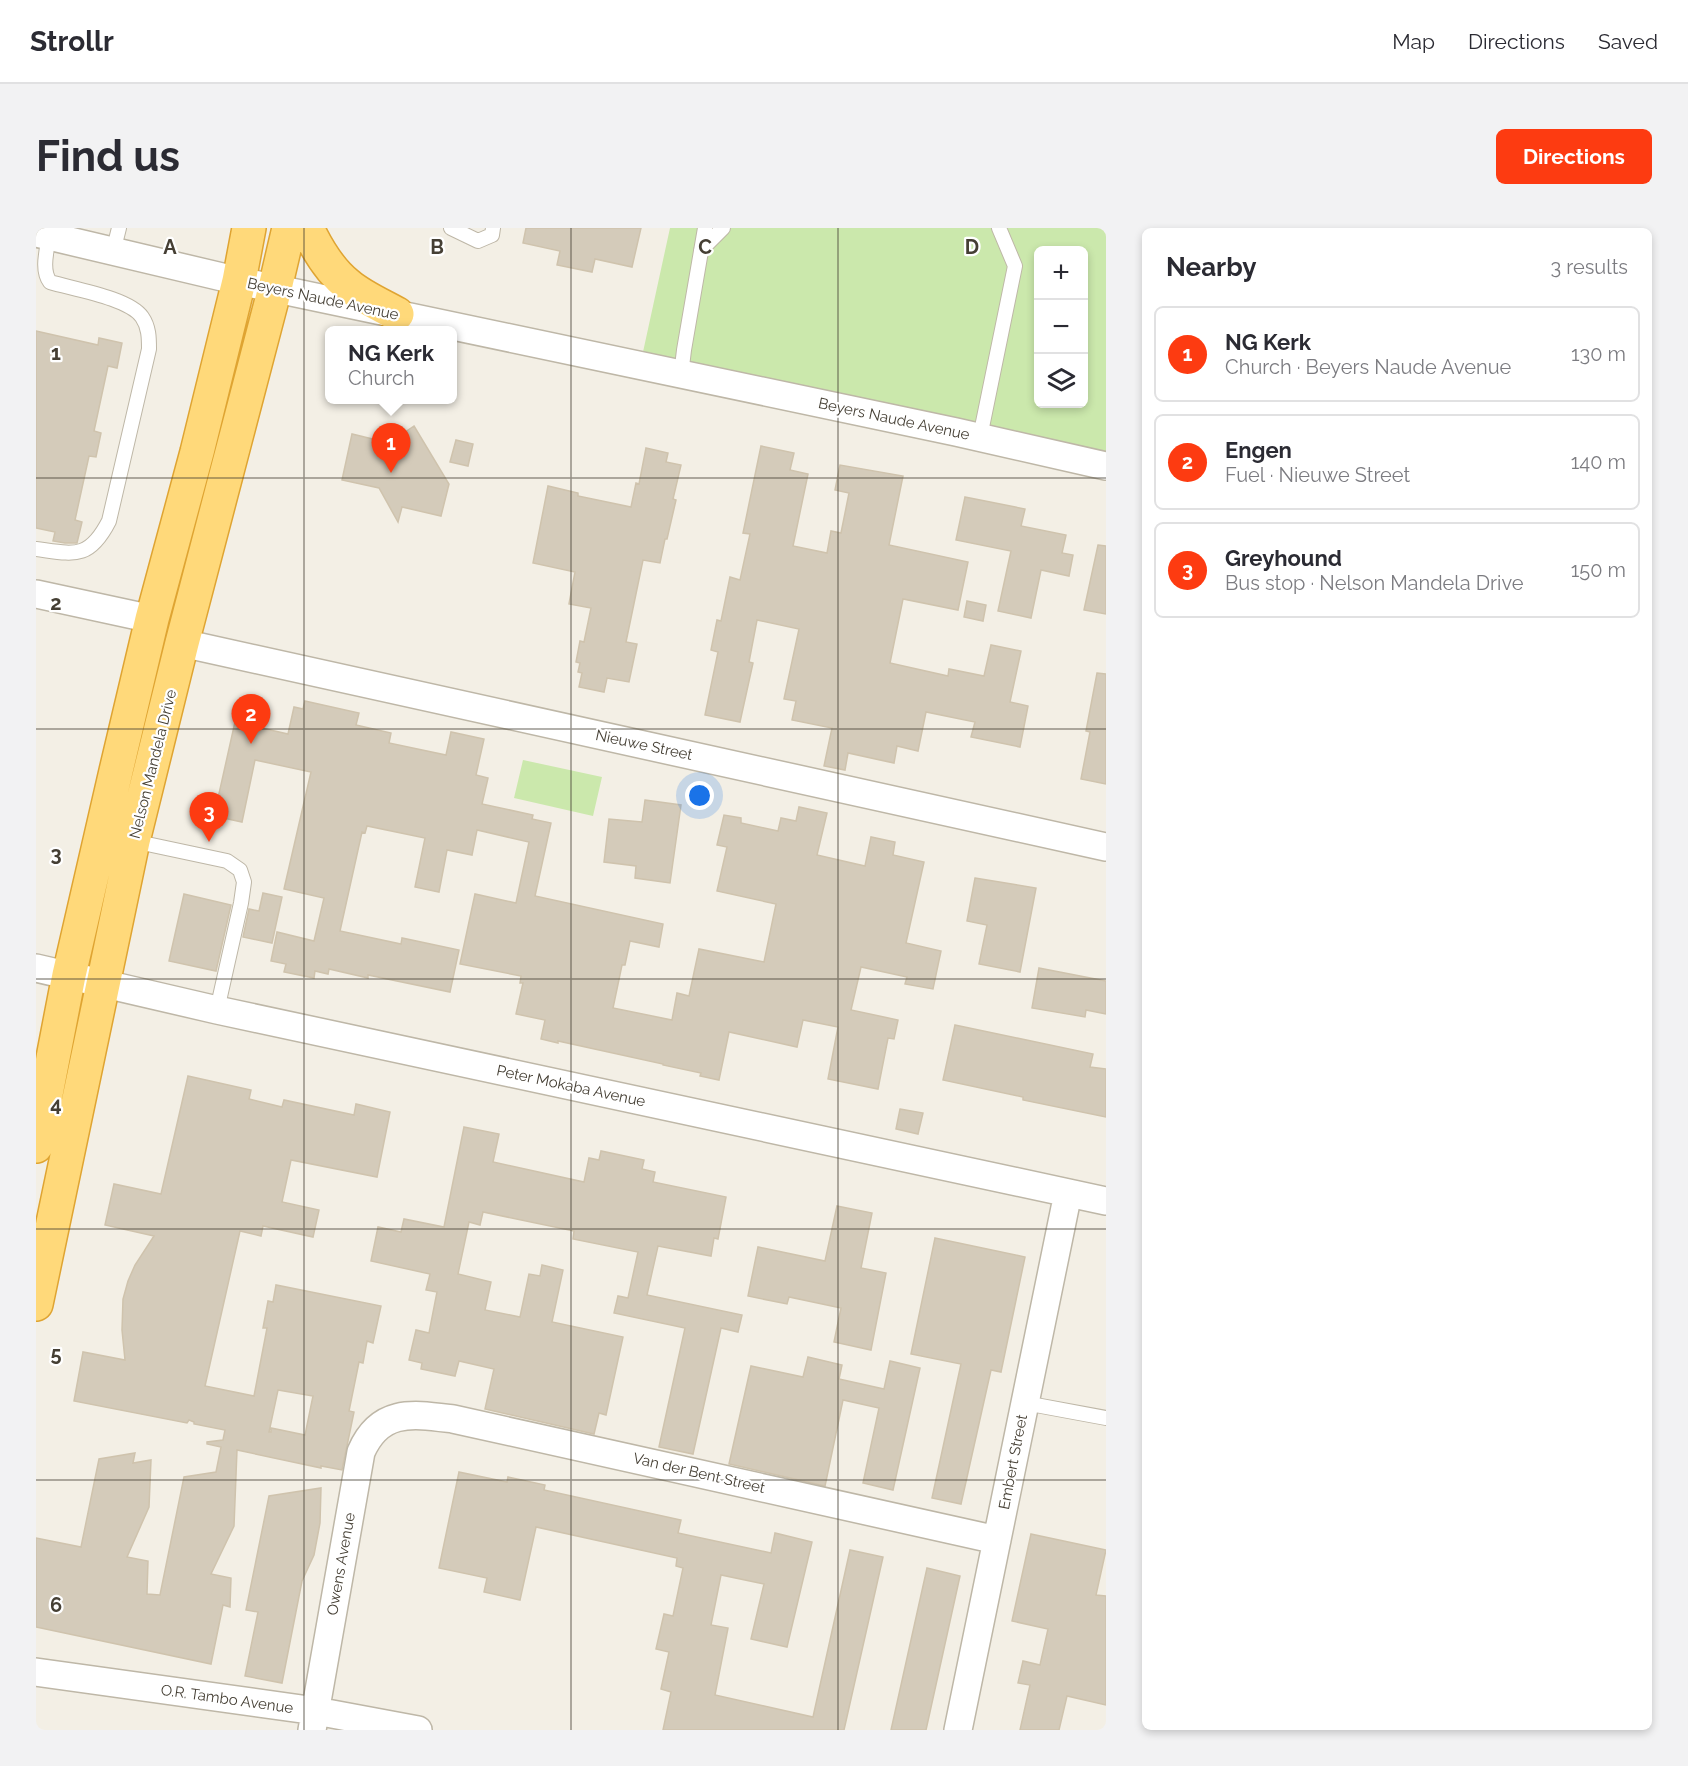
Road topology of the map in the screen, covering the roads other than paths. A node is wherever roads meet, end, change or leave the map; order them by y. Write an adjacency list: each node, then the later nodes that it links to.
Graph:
1 (249, 228): 12 (highway)
2 (289, 228): 13 (highway, Nelson Mandela Drive)
3 (307, 228): 14 (highway)
4 (451, 228): 5 (lane)
5 (493, 228)
6 (705, 228): 11 (lane)
7 (723, 228): 11 (lane)
8 (999, 228): 18 (lane)
9 (43, 235): 10 (street, Beyers Naude Avenue); 20 (lane)
10 (116, 240): 12 (street, Beyers Naude Avenue)
11 (701, 250): 17 (lane)
12 (239, 281): 13 (street, Beyers Naude Avenue); 22 (highway)
13 (275, 288): 14 (street, Beyers Naude Avenue); 23 (highway, Nelson Mandela Drive)
14 (397, 314): 15 (street, Beyers Naude Avenue)
15 (453, 326)
16 (457, 327): 17 (street, Beyers Naude Avenue)
17 (681, 375): 18 (street, Beyers Naude Avenue)
18 (980, 437): 19 (street, Beyers Naude Avenue)
19 (1106, 466)
20 (36, 549)
21 (36, 594): 22 (street)
22 (152, 619): 27 (highway)
23 (182, 643): 24 (highway, Nelson Mandela Drive); 25 (street, Nieuwe Street)
24 (134, 841): 28 (highway, Nelson Mandela Drive); 29 (lane)
25 (1106, 847)
26 (36, 968): 27 (street, Peter Mokaba Avenue)
27 (69, 975): 28 (street, Peter Mokaba Avenue); 30 (highway)
28 (103, 983): 29 (street, Peter Mokaba Avenue); 33 (highway, Nelson Mandela Drive)
29 (217, 1010): 31 (street, Peter Mokaba Avenue)
30 (37, 1140)
31 (1068, 1193): 32 (street, Peter Mokaba Avenue); 34 (street, Embert Street)
32 (1106, 1201)
33 (36, 1304)
34 (1025, 1403): 36 (lane); 37 (street, Embert Street)
35 (399, 1417): 37 (street, Van der Bent Street); 39 (street, Owens Avenue)
36 (1106, 1418)
37 (997, 1540): 41 (street, Embert Street)
38 (36, 1672): 39 (street, O.R. Tambo Avenue)
39 (314, 1720): 40 (street, O.R. Tambo Avenue)
40 (418, 1730)
41 (958, 1730)

